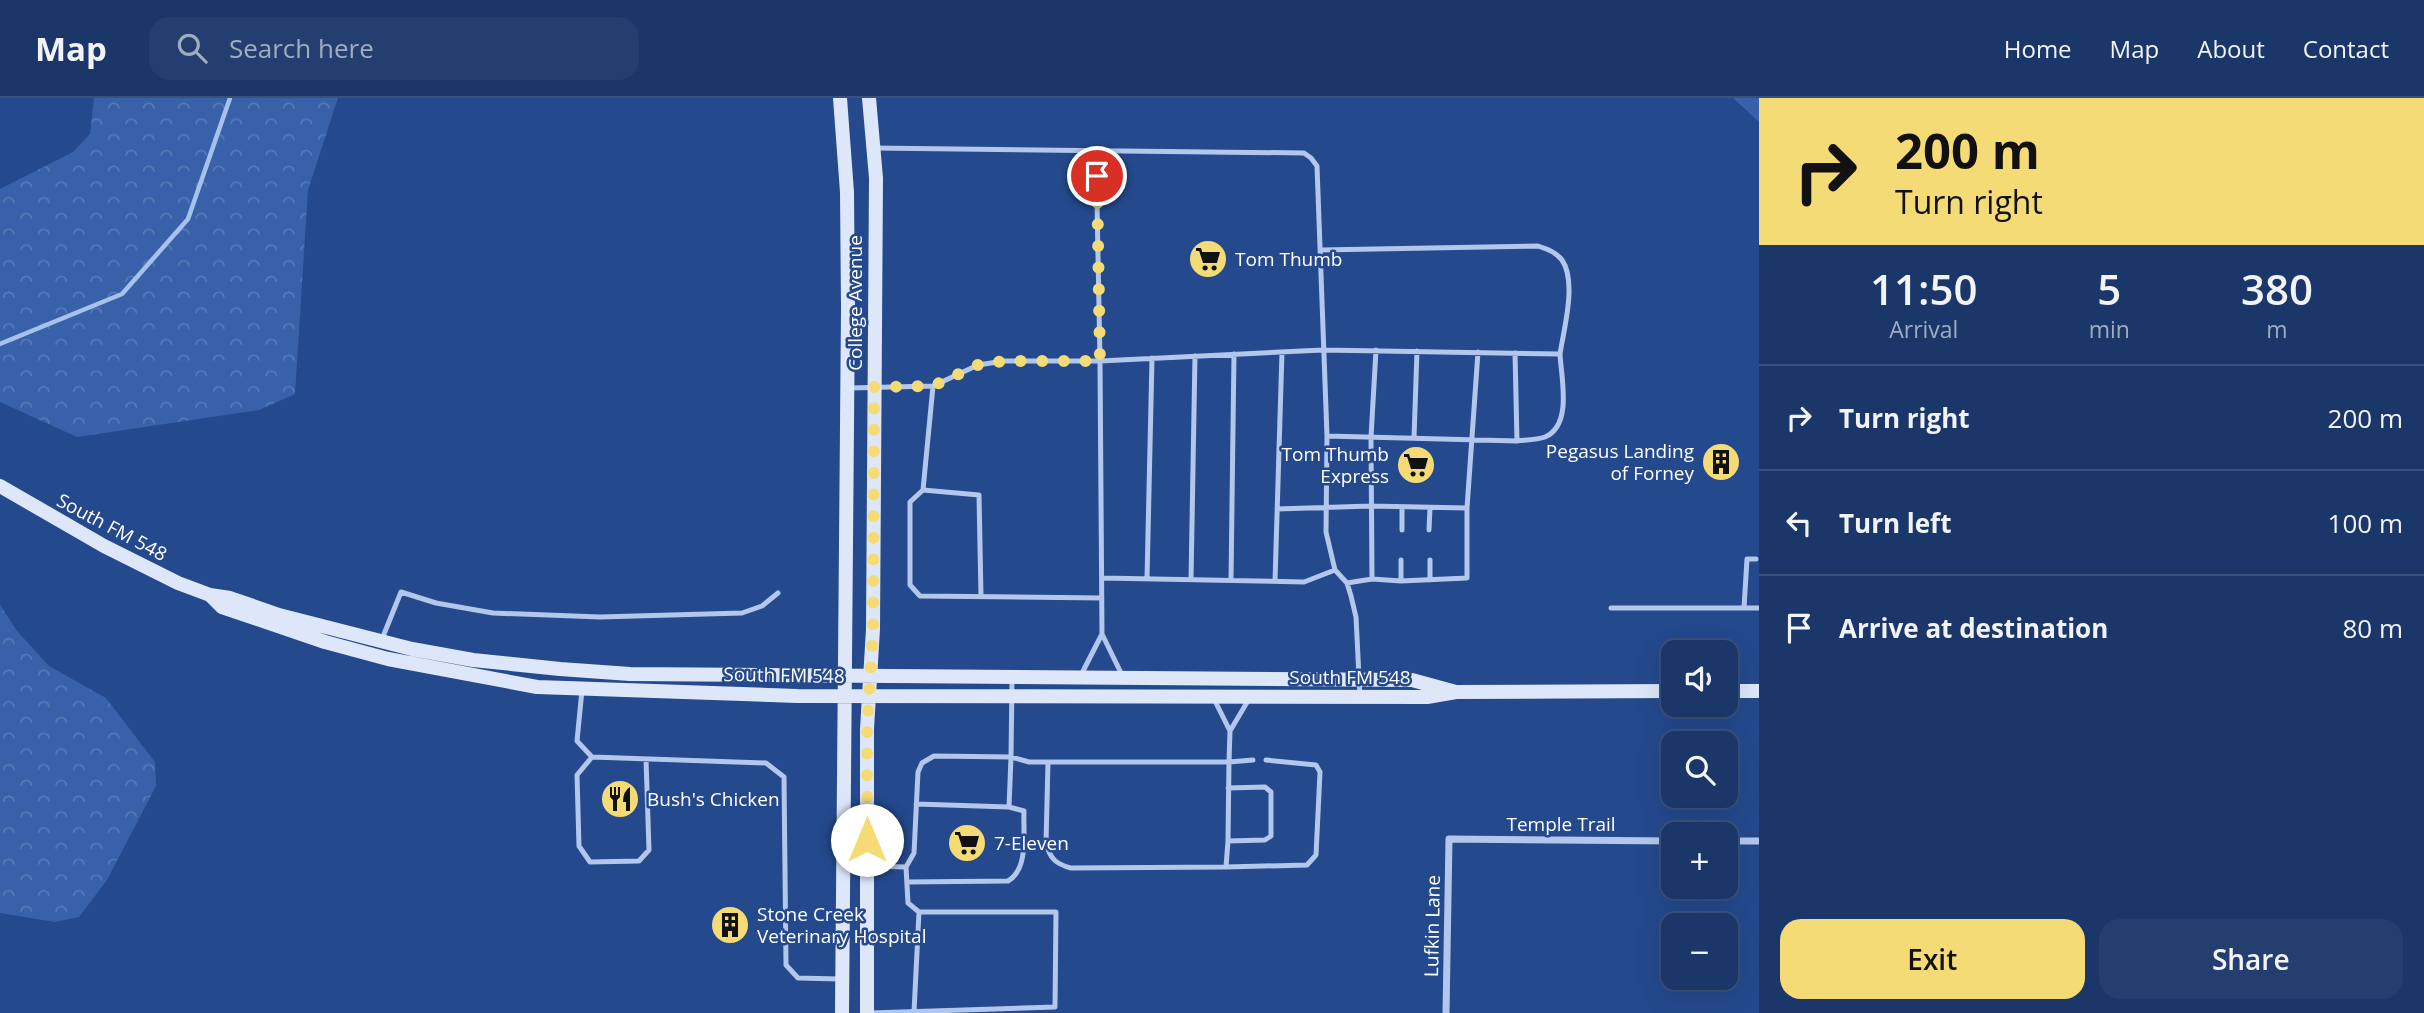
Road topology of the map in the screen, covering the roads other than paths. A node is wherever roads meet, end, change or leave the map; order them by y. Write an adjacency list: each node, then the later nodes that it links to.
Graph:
1 (839, 98): 19 (main road, College Avenue)
2 (869, 98): 3 (main road, College Avenue)
3 (873, 148): 4 (lane); 18 (main road, College Avenue)
4 (1096, 150): 5 (lane); 16 (lane)
5 (1320, 250): 6 (lane); 13 (lane)
6 (1324, 350): 7 (lane); 9 (lane); 20 (lane)
7 (1376, 350): 8 (lane); 21 (lane)
8 (1418, 351): 10 (lane); 22 (lane)
9 (1282, 352): 12 (lane); 31 (lane)
10 (1478, 352): 11 (lane); 23 (lane)
11 (1515, 353): 13 (lane); 24 (lane)
12 (1234, 354): 14 (lane); 43 (lane)
13 (1560, 354): 24 (lane)
14 (1195, 356): 15 (lane); 42 (lane)
15 (1152, 358): 16 (lane); 40 (lane)
16 (1100, 361): 17 (lane); 39 (lane)
17 (933, 386): 18 (lane); 26 (lane)
18 (874, 387): 19 (lane); 58 (main road, College Avenue)
19 (847, 388): 57 (main road, College Avenue)
20 (1327, 436): 21 (lane); 32 (lane)
21 (1371, 437): 22 (lane); 27 (lane)
22 (1414, 438): 23 (lane)
23 (1471, 441): 24 (lane); 30 (lane)
24 (1517, 441)
25 (0, 486): 49 (main road, South FM 548)
26 (923, 490): 50 (lane); 50 (lane)
27 (1371, 506): 28 (lane); 32 (lane); 41 (lane)
28 (1402, 507): 29 (lane); 33 (lane)
29 (1430, 508): 30 (lane); 34 (lane)
30 (1468, 508): 44 (lane)
31 (1277, 509): 32 (lane); 45 (lane)
32 (1326, 509): 38 (lane)
33 (1402, 530)
34 (1429, 530)
35 (1756, 559): 53 (lane)
36 (1401, 560): 46 (lane)
37 (1430, 560): 44 (lane)
38 (1335, 570): 45 (lane); 47 (lane)
39 (1102, 578): 40 (lane); 51 (lane)
40 (1147, 579): 42 (lane)
41 (1372, 579): 46 (lane); 47 (lane)
42 (1191, 580): 43 (lane)
43 (1231, 580): 45 (lane)
44 (1430, 580): 46 (lane)
45 (1275, 581)
46 (1401, 581)
47 (1347, 583): 62 (lane)
48 (778, 593): 56 (lane)
49 (210, 596): 56 (main road, South FM 548); 63 (main road, South FM 548)
50 (981, 597): 51 (lane)
51 (1102, 598): 55 (lane)
52 (1611, 608): 53 (lane)
53 (1744, 608): 54 (lane)
54 (1759, 608)
55 (1102, 634): 60 (lane); 61 (lane)
56 (381, 642): 57 (main road, South FM 548)
57 (846, 676): 58 (main road, South FM 548); 68 (main road, College Avenue)
58 (870, 676): 59 (main road, South FM 548); 69 (main road, College Avenue)
59 (1012, 677): 60 (main road, South FM 548); 70 (lane)
60 (1079, 677): 61 (main road, South FM 548)
61 (1124, 678): 62 (main road, South FM 548)
62 (1359, 680): 67 (main road, South FM 548); 72 (lane)
63 (582, 690): 68 (main road, South FM 548); 75 (lane)
64 (1661, 691): 67 (main road, South FM 548)
65 (1738, 691): 66 (main road)
66 (1759, 691)
67 (1456, 692): 72 (main road, South FM 548)
68 (846, 696): 69 (main road, South FM 548); 95 (main road, College Avenue)
69 (869, 696): 70 (main road, South FM 548); 90 (main road, College Avenue)
70 (1011, 696): 73 (main road, South FM 548); 76 (lane)
71 (1250, 696): 72 (main road, South FM 548); 73 (main road, South FM 548); 74 (lane)
72 (1360, 696)
73 (1213, 698): 74 (lane)
74 (1230, 731): 81 (lane)
75 (592, 757): 77 (lane); 77 (lane)
76 (1011, 757): 80 (lane); 83 (lane); 84 (lane)
77 (646, 759): 95 (lane)
78 (1253, 760): 81 (lane)
79 (1266, 760): 92 (lane)
80 (1048, 762): 81 (lane); 92 (lane)
81 (1228, 762): 82 (lane)
82 (1228, 788): 86 (lane); 86 (lane)
83 (916, 804): 84 (lane); 91 (lane)
84 (1009, 807): 93 (lane)
85 (1449, 839): 87 (street, Temple Trail); 99 (street, Lufkin Lane)
86 (1228, 841): 92 (lane)
87 (1661, 841)
88 (1738, 841): 89 (street)
89 (1759, 841)
90 (867, 866): 91 (lane); 98 (main road, College Avenue)
91 (906, 867): 93 (lane)
92 (1226, 867)
93 (907, 882): 94 (lane)
94 (919, 912): 96 (lane); 96 (lane)
95 (842, 980): 97 (main road, College Avenue)
96 (914, 1012): 98 (lane)
97 (842, 1013)
98 (867, 1013)
99 (1446, 1013)

